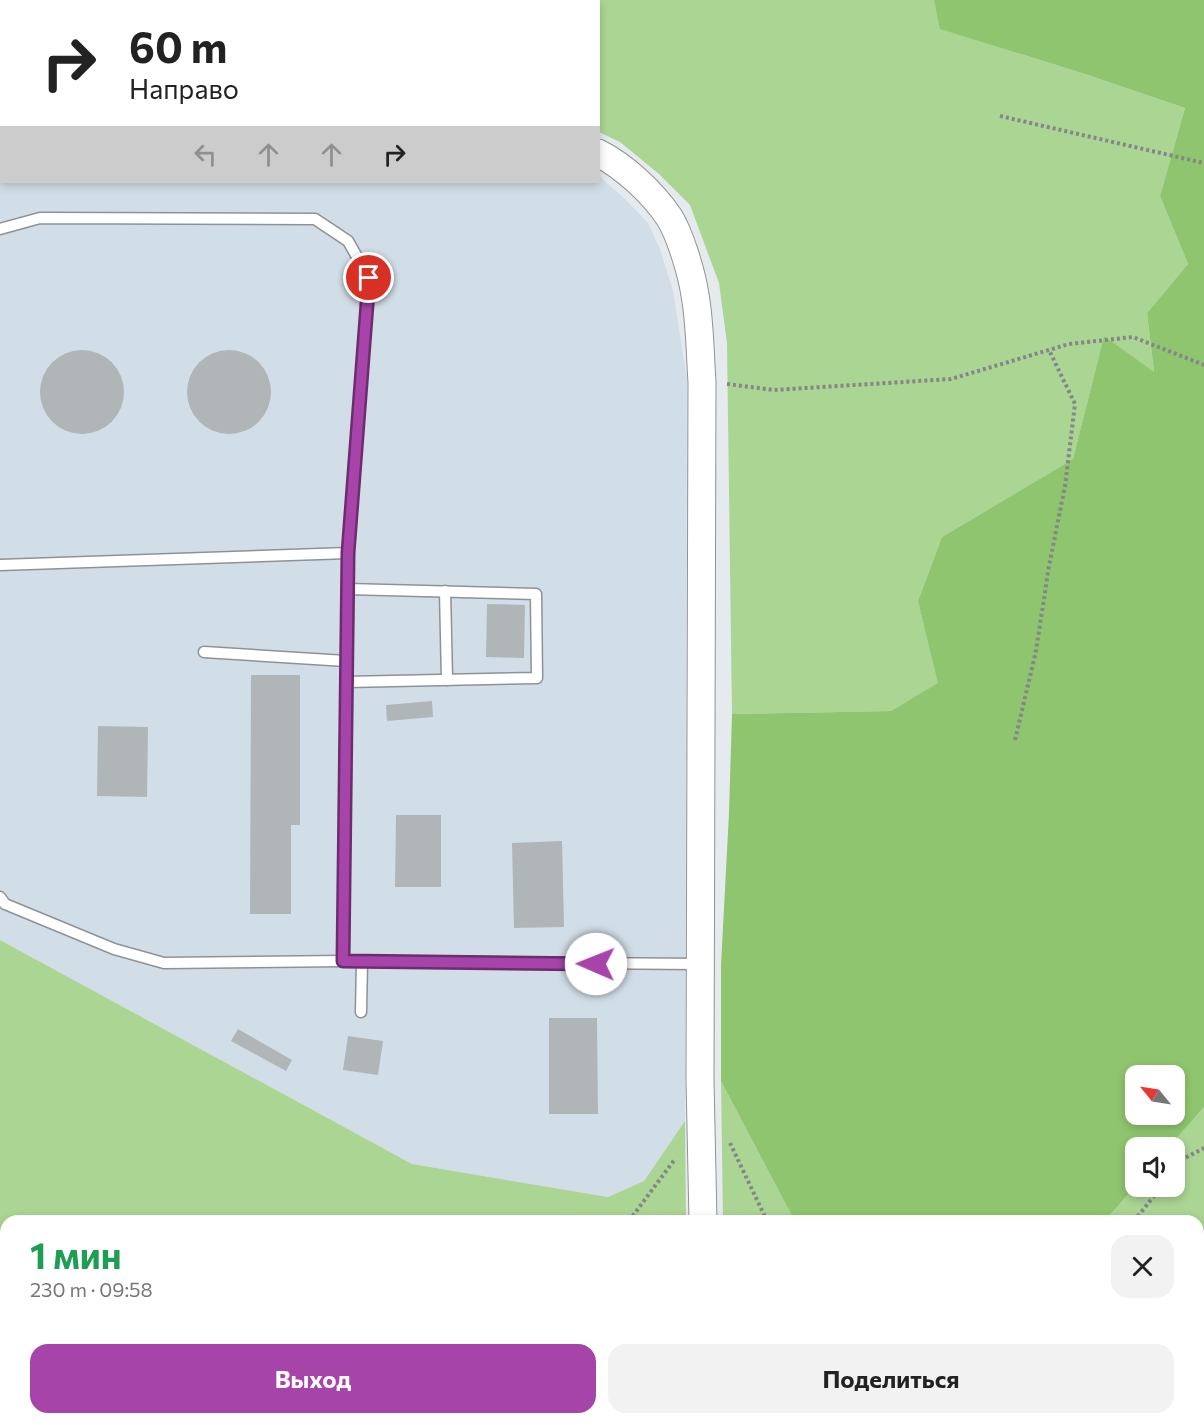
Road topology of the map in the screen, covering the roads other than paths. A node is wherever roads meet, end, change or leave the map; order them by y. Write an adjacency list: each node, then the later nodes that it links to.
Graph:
1 (600, 154): 14 (street)
2 (0, 229): 3 (lane)
3 (348, 553): 4 (lane); 5 (lane)
4 (0, 565)
5 (347, 589): 6 (lane); 8 (lane)
6 (445, 591): 9 (lane); 9 (lane)
7 (204, 652): 8 (lane)
8 (346, 661): 10 (lane)
9 (447, 680): 10 (lane)
10 (346, 682): 12 (lane)
11 (0, 897): 12 (lane)
12 (343, 961): 13 (lane)
13 (362, 962): 14 (lane); 15 (lane)
14 (700, 964): 16 (street)
15 (361, 1012)
16 (703, 1215)

